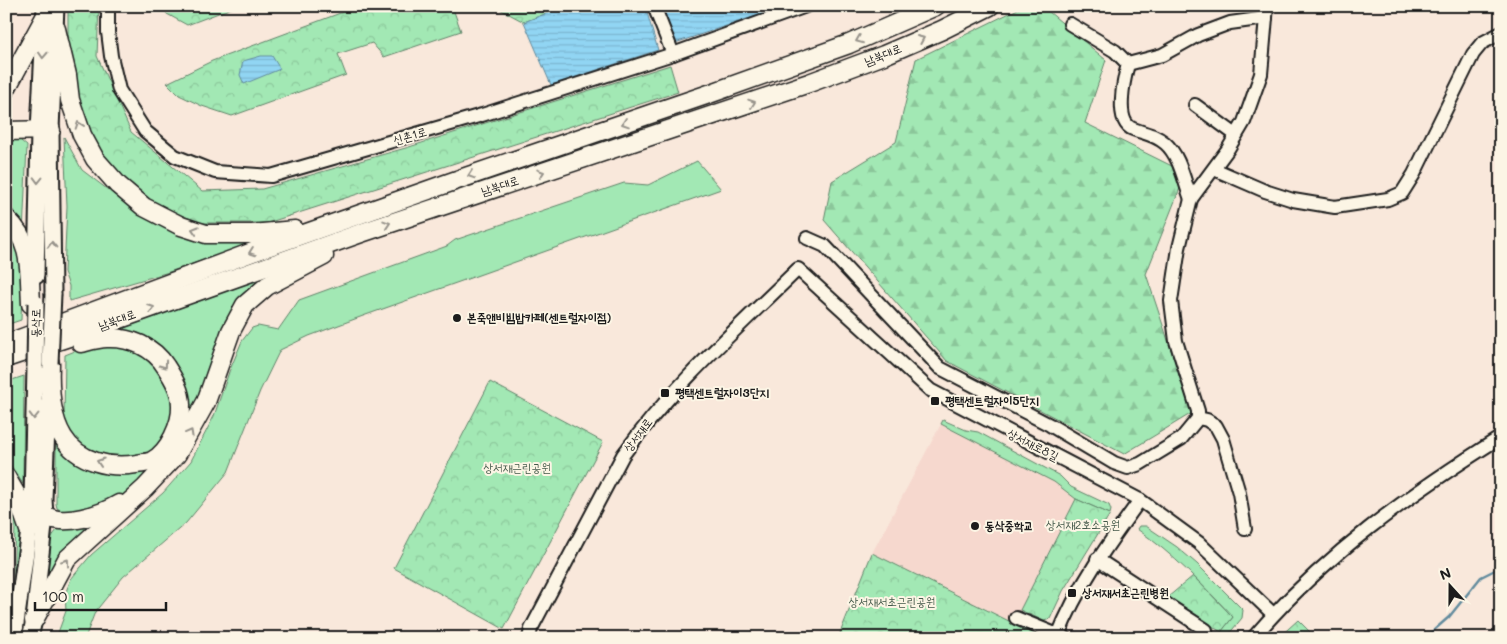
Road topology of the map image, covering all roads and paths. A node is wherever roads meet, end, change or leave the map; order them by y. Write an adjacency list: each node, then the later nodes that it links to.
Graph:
1 (108, 6): 10 (street, 신촌1로)
2 (654, 6): 10 (street)
3 (806, 6): 10 (street, 신촌1로)
4 (936, 6): 20 (highway, 남북대로, one-way to 20)
5 (990, 6): 21 (highway, 남북대로, one-way to 5)
6 (1267, 12): 11 (street); 16 (street)
7 (51, 15): 12 (highway); 14 (main road, 동삭로); 20 (highway, one-way to 7)
8 (1070, 24): 11 (street)
9 (1501, 33): 17 (street)
10 (673, 54)
11 (1128, 64): 18 (street)
12 (6, 89)
13 (1195, 105): 16 (street)
14 (45, 130): 15 (highway); 25 (main road, 동삭로, one-way to 25); 30 (main road, 동삭로, one-way to 14, bridge)
15 (6, 131)
16 (1236, 135): 17 (street)
17 (1214, 169): 18 (street)
18 (1191, 199): 31 (street)
19 (6, 218): 25 (highway)
20 (347, 220): 24 (highway, 남북대로, one-way to 24)
21 (360, 233): 28 (highway, 남북대로, one-way to 21); 34 (highway, one-way to 21)
22 (807, 238): 31 (street)
23 (798, 268): 36 (street, 상서재로8길); 48 (street, 상서재로)
24 (119, 302): 26 (highway); 27 (highway, 남북대로)
25 (34, 304): 30 (main road, 동삭로, bridge)
26 (6, 331)
27 (6, 344)
28 (6, 358)
29 (6, 365): 30 (highway, one-way to 30)
30 (42, 365): 35 (main road, 동삭로, one-way to 35); 37 (main road, 동삭로)
31 (1198, 418): 38 (street)
32 (1501, 437): 41 (street)
33 (6, 477): 39 (highway)
34 (146, 488): 37 (highway); 43 (highway, one-way to 34)
35 (32, 500): 37 (highway); 39 (main road, 동삭로)
36 (1140, 500): 40 (street); 41 (street, 상서재로8길)
37 (45, 516): 43 (main road, 동삭로)
38 (1245, 529)
39 (30, 530): 46 (main road, 동삭로)
40 (1097, 559): 44 (street); 45 (street)
41 (1273, 614): 49 (street)
42 (1016, 618): 45 (street)
43 (34, 620): 47 (main road, 동삭로)
44 (1207, 634)
45 (1060, 637)
46 (14, 638)
47 (30, 638)
48 (528, 638)
49 (1253, 638)

